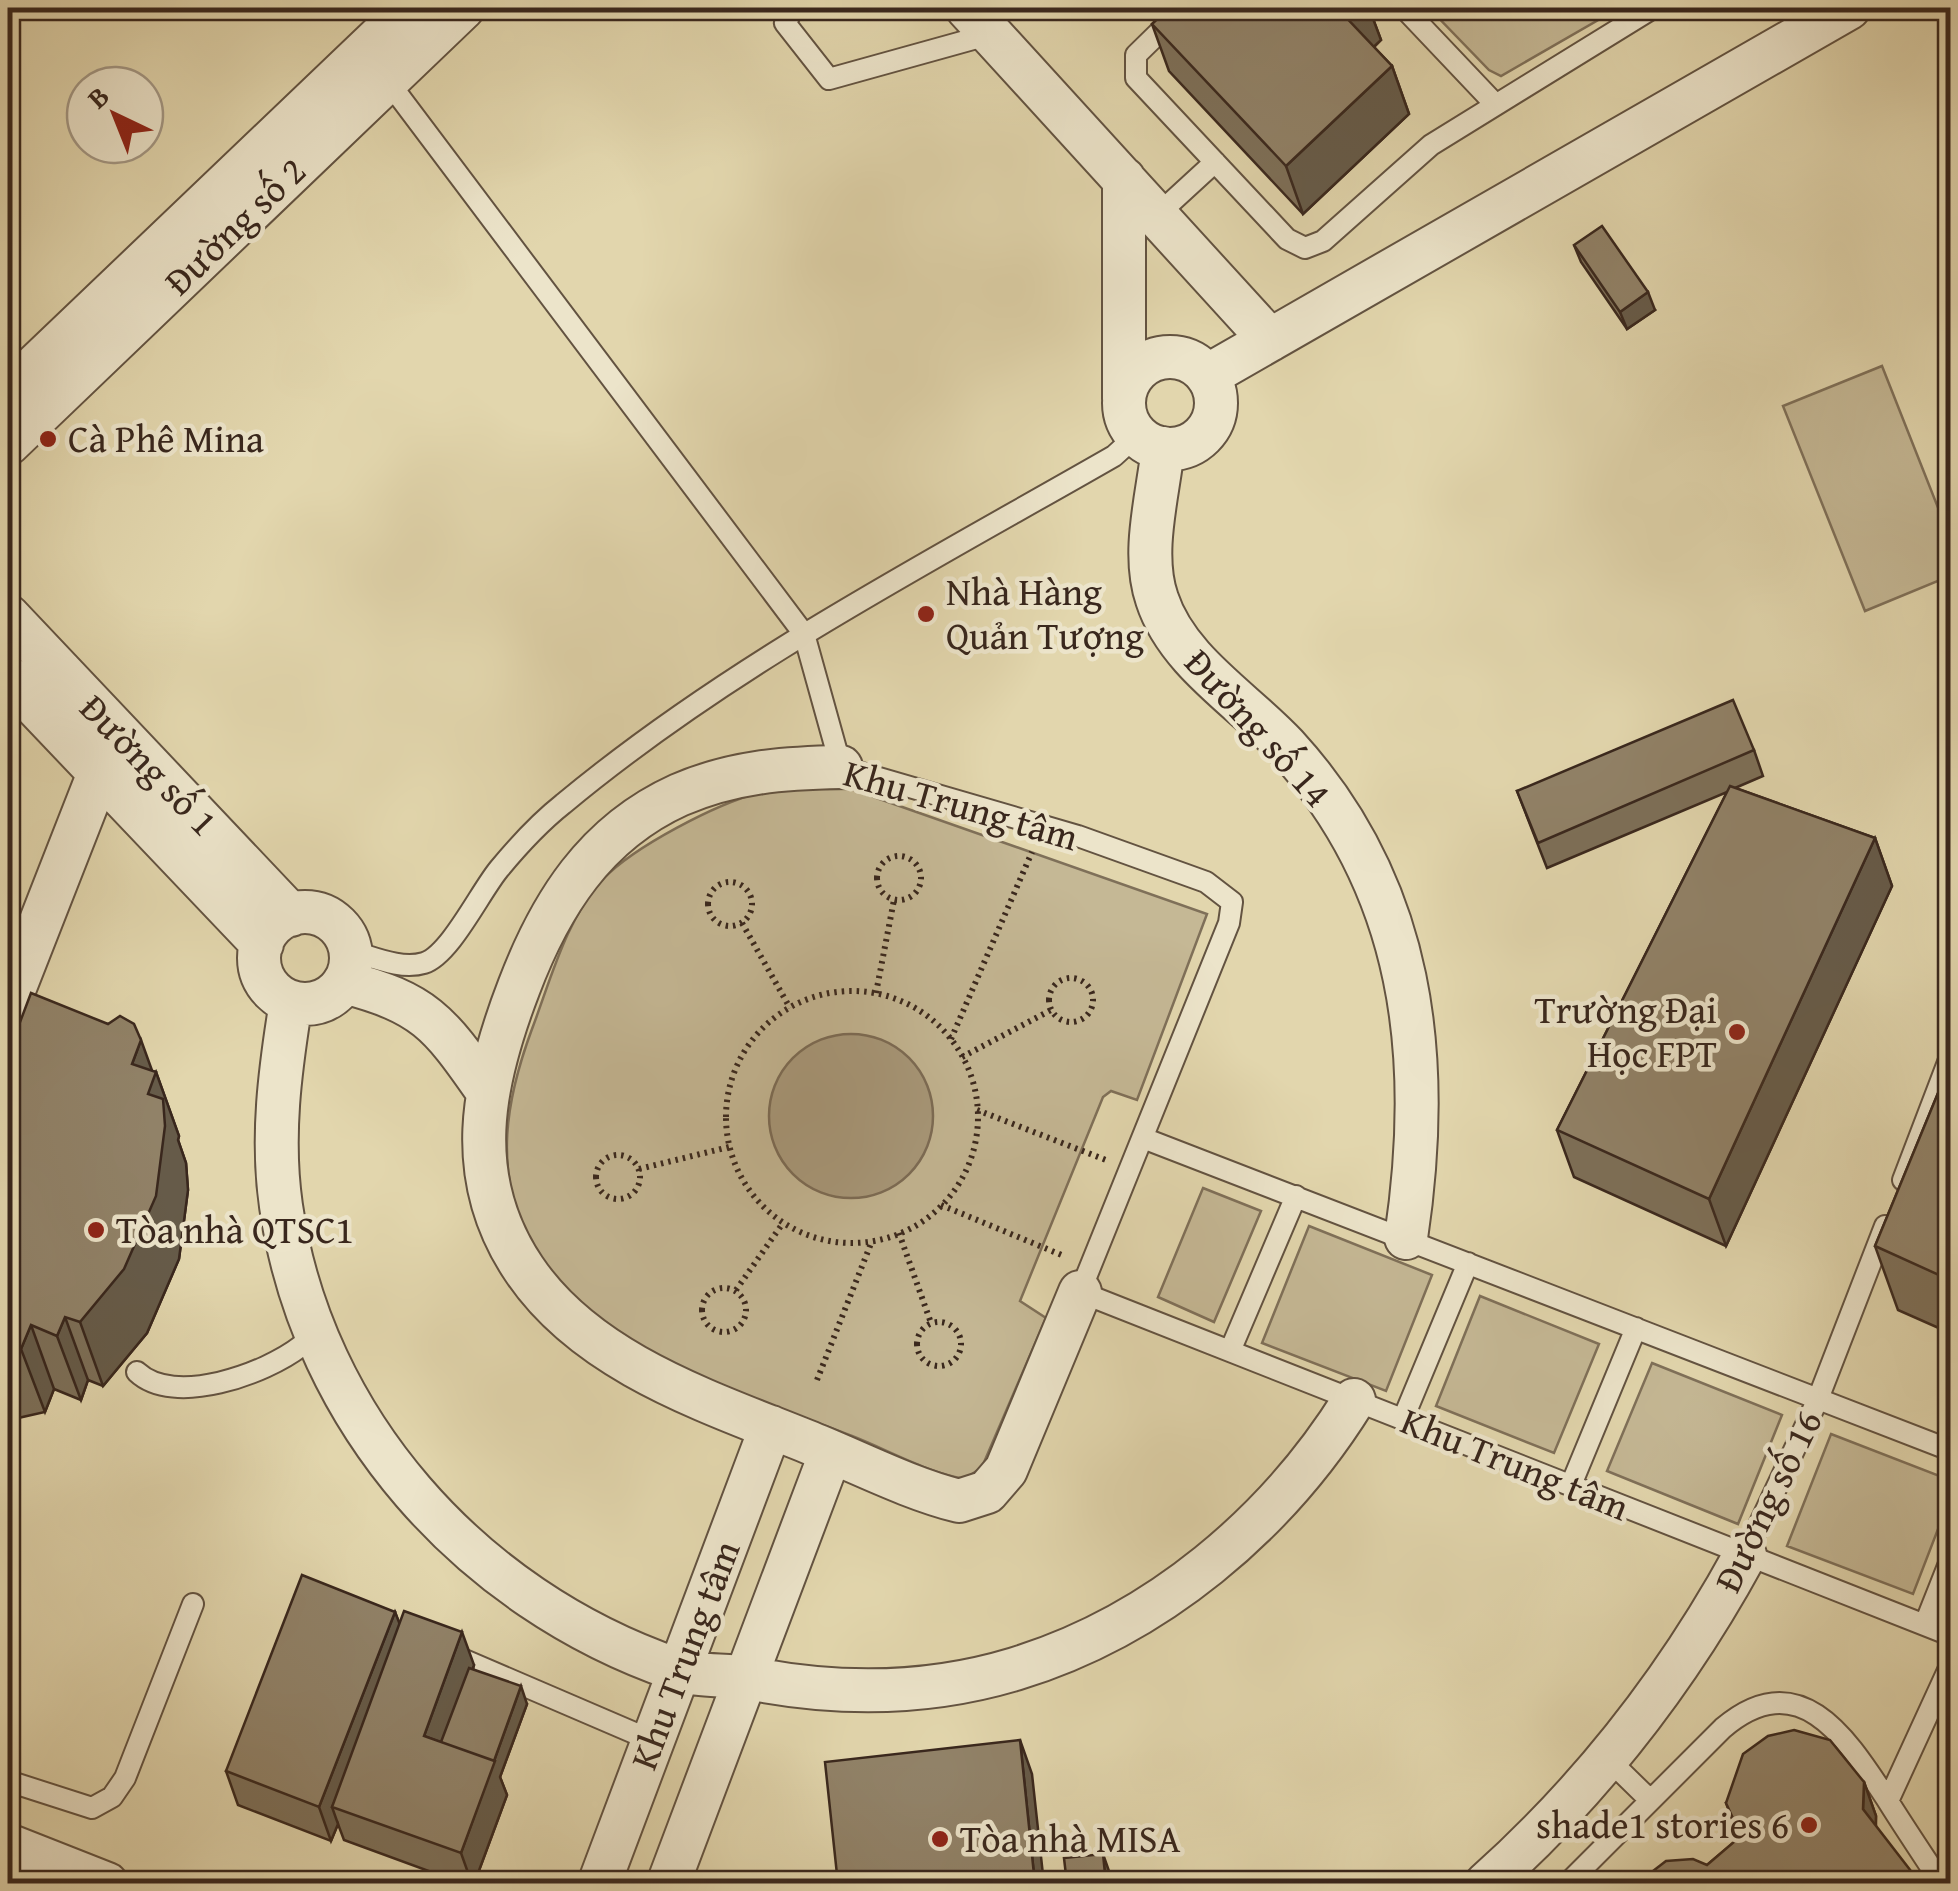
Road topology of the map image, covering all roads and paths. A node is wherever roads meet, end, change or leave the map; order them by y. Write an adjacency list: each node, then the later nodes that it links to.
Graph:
1 (410, 8): 17 (street, Đường số 2)
2 (463, 8): 9 (street, Đường số 2)
3 (794, 8): 8 (lane)
4 (1184, 8): 11 (lane)
5 (1404, 8): 10 (lane)
6 (1653, 8): 10 (lane)
7 (1850, 8): 15 (street)
8 (979, 21): 12 (street)
9 (387, 80): 19 (street, Đường số 2); 21 (lane)
10 (1495, 104): 11 (lane)
11 (1214, 162): 13 (lane)
12 (1124, 179): 13 (street); 14 (street, Đường số 14)
13 (1157, 216): 14 (lane); 15 (street)
14 (1124, 246): 18 (street, Đường số 14)
15 (1270, 340): 16 (street)
16 (1208, 376): 18 (street); 18 (street)
17 (8, 392)
18 (1142, 428): 21 (lane); 48 (street, Đường số 14)
19 (8, 444)
20 (8, 616): 23 (street, Đường số 1)
21 (804, 634): 24 (lane); 29 (lane)
22 (8, 677): 23 (street, Đường số 1)
23 (114, 758): 28 (street, Đường số 1); 32 (street)
24 (841, 767): 25 (lane, Khu Trung tâm); 38 (street, Khu Trung tâm)
25 (1044, 826): 35 (path); 40 (lane, Khu Trung tâm)
26 (894, 900): 26 (path); 30 (path)
27 (742, 922): 27 (path); 33 (path)
28 (277, 930): 29 (street); 31 (street)
29 (347, 966): 31 (street); 38 (street)
30 (876, 993): 33 (path); 35 (path)
31 (291, 1002): 73 (street)
32 (8, 1005)
33 (790, 1008): 41 (path)
34 (1051, 1010): 34 (path); 36 (path)
35 (952, 1039): 36 (path)
36 (962, 1057): 39 (path)
37 (1950, 1058): 59 (lane, Đường số 16)
38 (486, 1088): 62 (street, Khu Trung tâm)
39 (977, 1110): 43 (path); 45 (path)
40 (1143, 1138): 43 (lane, Khu Trung tâm); 44 (lane)
41 (729, 1147): 42 (path); 46 (path)
42 (639, 1169): 42 (path)
43 (1129, 1169): 51 (lane, Khu Trung tâm)
44 (1296, 1196): 48 (lane); 56 (lane)
45 (941, 1204): 47 (path); 51 (path)
46 (784, 1223): 49 (path); 52 (path)
47 (899, 1233): 49 (path); 53 (path)
48 (1406, 1238): 50 (lane)
49 (872, 1241): 58 (path)
50 (1468, 1263): 54 (lane); 61 (lane)
51 (1085, 1280): 56 (lane, Khu Trung tâm); 64 (street, Khu Trung tâm)
52 (736, 1290): 52 (path)
53 (932, 1324): 53 (path)
54 (1636, 1328): 59 (lane); 65 (lane)
55 (301, 1346): 57 (lane)
56 (1230, 1351): 60 (lane, Khu Trung tâm)
57 (137, 1372)
58 (817, 1380)
59 (1818, 1399): 63 (lane); 66 (lane, Đường số 16)
60 (1354, 1400): 61 (lane, Khu Trung tâm); 74 (street)
61 (1402, 1419): 65 (lane, Khu Trung tâm)
62 (771, 1427): 64 (street, Khu Trung tâm); 73 (street, Khu Trung tâm)
63 (1950, 1450)
64 (831, 1452): 74 (street, Khu Trung tâm)
65 (1571, 1485): 66 (lane, Khu Trung tâm)
66 (1745, 1555): 69 (lane, Khu Trung tâm); 76 (street, Đường số 16)
67 (1950, 1560): 69 (lane)
68 (192, 1604): 77 (lane)
69 (1924, 1624): 70 (lane, Khu Trung tâm)
70 (1950, 1635)
71 (428, 1645): 75 (lane)
72 (1950, 1666): 79 (lane)
73 (679, 1671): 74 (street); 75 (street, Khu Trung tâm)
74 (745, 1678): 83 (street, Khu Trung tâm)
75 (653, 1740): 82 (street, Khu Trung tâm)
76 (1608, 1759): 78 (lane); 84 (street, Đường số 16)
77 (8, 1781)
78 (1650, 1800): 79 (lane); 85 (lane)
79 (1888, 1801): 86 (lane)
80 (8, 1845): 81 (street)
81 (107, 1884)
82 (599, 1884)
83 (668, 1884)
84 (1486, 1884)
85 (1567, 1884)
86 (1942, 1884)

